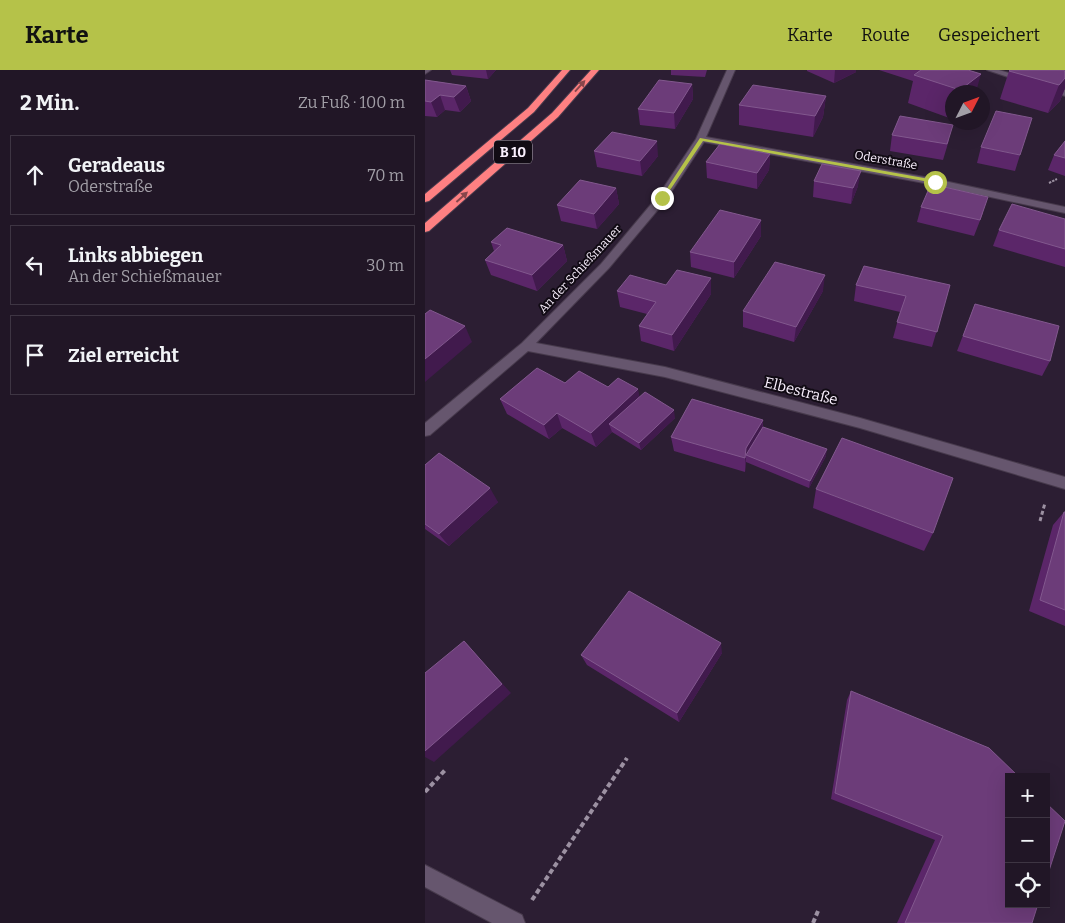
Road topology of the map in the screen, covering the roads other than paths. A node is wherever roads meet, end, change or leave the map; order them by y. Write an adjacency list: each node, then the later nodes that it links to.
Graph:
1 (566, 70): 7 (highway, B 10)
2 (595, 70): 9 (highway, B 10, one-way to 2)
3 (731, 70): 6 (street, An der Schießmauer)
4 (991, 70): 5 (street)
5 (1065, 93)
6 (701, 139): 8 (street, Oderstraße); 10 (street, An der Schießmauer)
7 (425, 199)
8 (1065, 210)
9 (425, 229)
10 (526, 346): 11 (street, An der Schießmauer); 12 (street, Elbestraße)
11 (425, 431)
12 (1065, 483)
13 (425, 876): 14 (street)
14 (514, 923)

